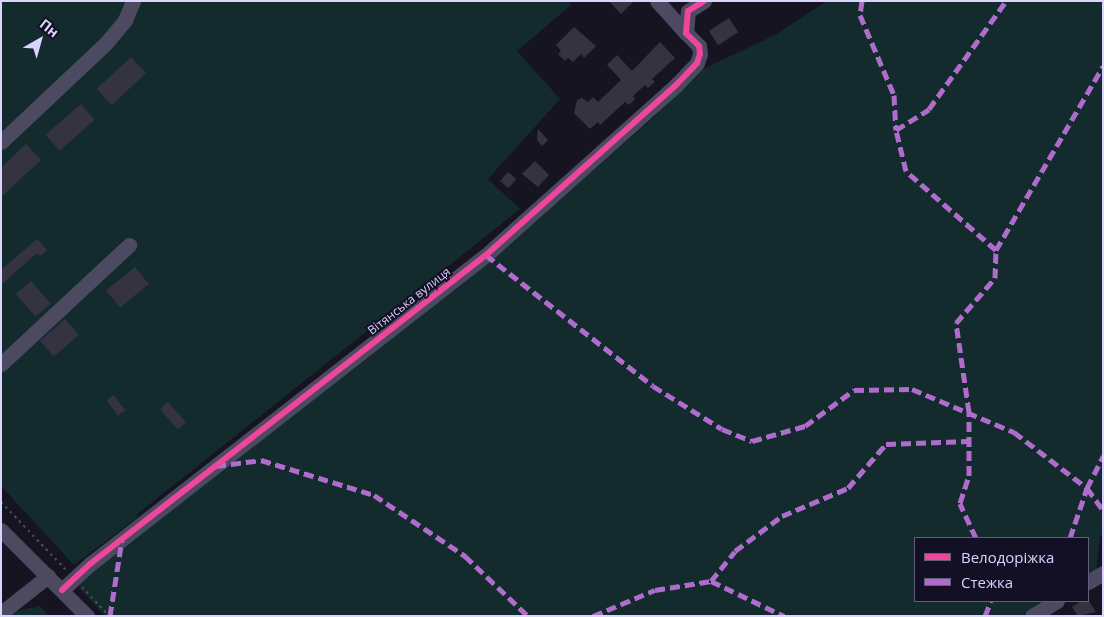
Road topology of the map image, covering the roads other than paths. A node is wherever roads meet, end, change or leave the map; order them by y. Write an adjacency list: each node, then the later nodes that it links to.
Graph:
1 (134, 1): 5 (street)
2 (657, 1): 4 (street, Вітянська вулиця)
3 (704, 1): 4 (street)
4 (686, 33): 12 (street, Вітянська вулиця)
5 (1, 142)
6 (129, 245): 7 (street)
7 (1, 364)
8 (1, 530): 10 (street)
9 (1103, 573): 11 (street)
10 (48, 576): 12 (street); 14 (street)
11 (1089, 581)
12 (62, 590): 15 (street)
13 (1055, 602): 16 (street)
14 (1, 613)
15 (87, 616)
16 (1032, 616)

